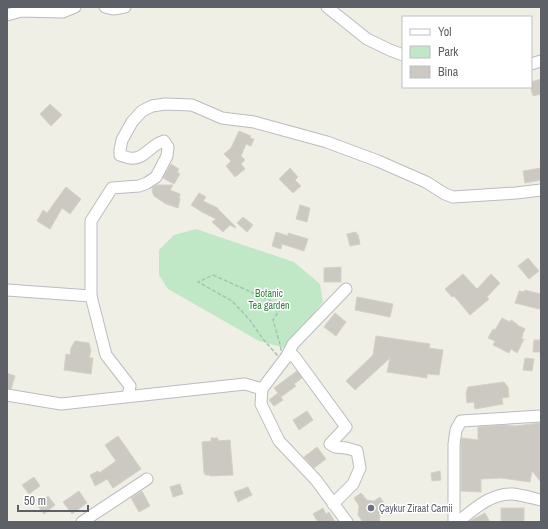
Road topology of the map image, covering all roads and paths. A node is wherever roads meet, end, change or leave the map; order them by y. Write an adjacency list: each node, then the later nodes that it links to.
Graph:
1 (76, 7): 5 (street)
2 (105, 7): 3 (street)
3 (125, 7)
4 (327, 7): 6 (street)
5 (7, 15)
6 (402, 55)
7 (541, 190): 10 (street)
8 (346, 288): 12 (street)
9 (7, 290): 10 (street)
10 (92, 296): 15 (street)
11 (280, 344): 12 (path)
12 (282, 362): 13 (street); 19 (street)
13 (262, 389): 15 (street); 19 (street)
14 (7, 395): 15 (street)
15 (128, 396)
16 (541, 416): 22 (street)
17 (147, 479): 20 (street)
18 (541, 500): 23 (street)
19 (333, 504): 21 (street)
20 (82, 522)
21 (346, 522)
22 (454, 522)
23 (458, 522)

